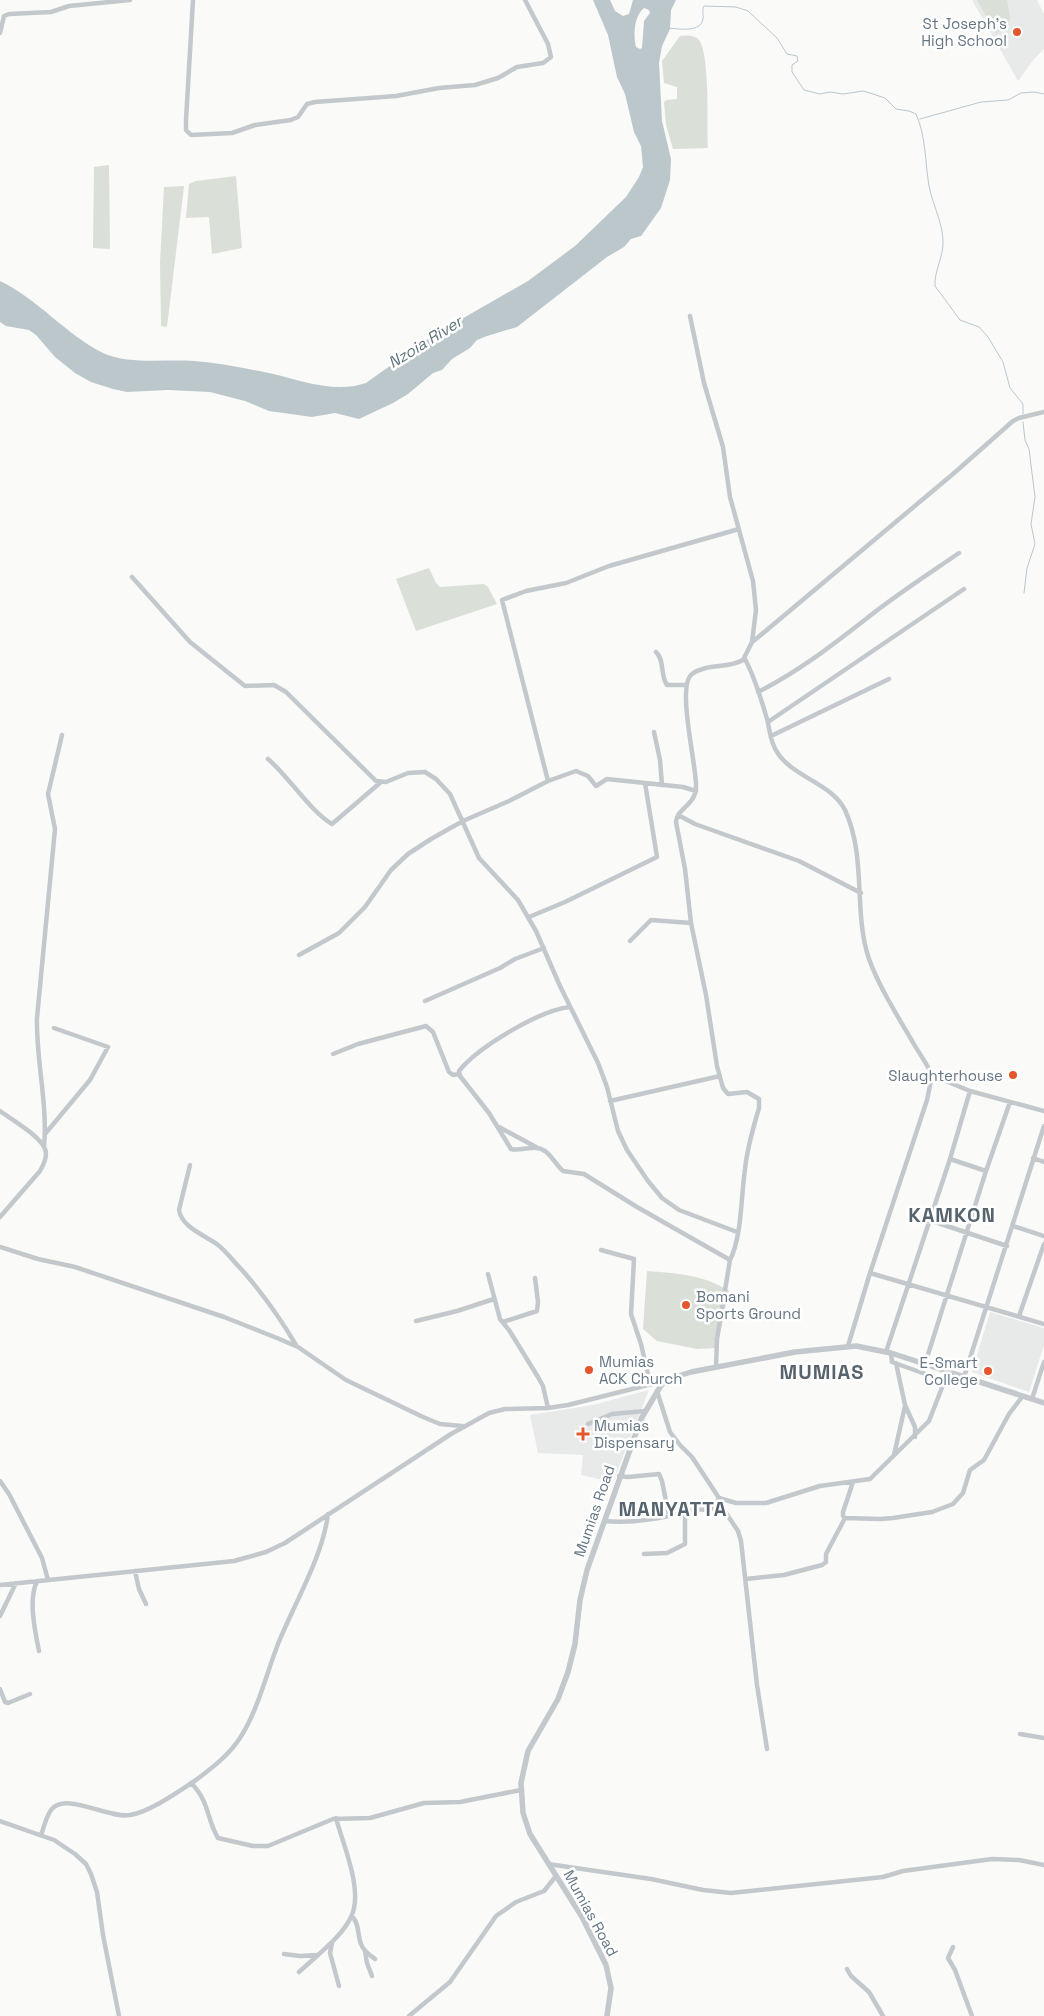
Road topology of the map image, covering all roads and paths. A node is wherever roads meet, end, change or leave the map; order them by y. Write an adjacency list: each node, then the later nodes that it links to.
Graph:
1 (130, 0): 4 (street)
2 (193, 0): 3 (street)
3 (525, 0)
4 (0, 33)
5 (690, 316): 7 (street)
6 (1044, 412): 11 (street)
7 (739, 529): 11 (street); 22 (street)
8 (959, 553): 16 (street)
9 (132, 578): 23 (street)
10 (964, 589): 17 (street)
11 (752, 642): 13 (street)
12 (656, 652): 15 (street)
13 (745, 658): 15 (street); 16 (street)
14 (890, 678): 20 (street)
15 (686, 684): 26 (street)
16 (758, 692): 17 (street)
17 (768, 722): 20 (street)
18 (654, 732): 25 (street)
19 (62, 735): 49 (street)
20 (771, 736): 29 (street)
21 (268, 759): 23 (street)
22 (548, 781): 24 (street); 28 (street)
23 (381, 782): 28 (street)
24 (645, 783): 25 (street); 30 (street)
25 (662, 784): 26 (street)
26 (696, 790): 27 (street)
27 (678, 815): 29 (street); 31 (street)
28 (463, 821): 30 (street); 34 (street)
29 (860, 892): 40 (street)
30 (529, 917): 33 (street)
31 (690, 923): 32 (street); 41 (street)
32 (630, 941)
33 (544, 948): 35 (street); 36 (street)
34 (300, 954)
35 (425, 1001)
36 (570, 1007): 39 (street); 43 (street)
37 (54, 1028): 49 (street)
38 (333, 1054): 39 (street)
39 (459, 1074): 47 (street)
40 (931, 1075): 42 (street); 68 (street)
41 (720, 1076): 43 (street); 60 (street)
42 (970, 1091): 44 (street); 53 (street)
43 (610, 1101): 60 (street)
44 (1010, 1102): 46 (street); 56 (street)
45 (0, 1111): 50 (street)
46 (1044, 1111)
47 (498, 1126): 51 (street); 51 (street)
48 (1044, 1126): 52 (street)
49 (45, 1134): 50 (street)
50 (44, 1147): 57 (street)
51 (536, 1147): 67 (street)
52 (1033, 1158): 54 (street); 59 (street)
53 (950, 1159): 56 (street); 58 (street)
54 (1044, 1162)
55 (190, 1165): 80 (street)
56 (986, 1170): 61 (street)
57 (0, 1217)
58 (930, 1220): 61 (street); 71 (street)
59 (1013, 1226): 62 (street); 64 (street)
60 (737, 1232): 67 (street)
61 (967, 1232): 64 (street); 72 (street)
62 (1044, 1236)
63 (1044, 1244): 75 (street)
64 (1006, 1246): 74 (street)
65 (0, 1247): 80 (street)
66 (601, 1250): 90 (street)
67 (730, 1260): 85 (street)
68 (870, 1273): 71 (street); 79 (street)
69 (488, 1274): 73 (street)
70 (535, 1278): 77 (street)
71 (908, 1283): 72 (street); 81 (street)
72 (946, 1295): 74 (street); 84 (street)
73 (494, 1299): 76 (street); 77 (street)
74 (987, 1306): 75 (street); 87 (street)
75 (1018, 1316): 78 (street)
76 (416, 1321)
77 (503, 1322): 96 (street)
78 (1044, 1324)
79 (848, 1346): 81 (street); 85 (street)
80 (297, 1347): 99 (street)
81 (888, 1352): 83 (street); 84 (street)
82 (1044, 1362): 93 (street)
83 (896, 1363): 89 (street); 95 (street)
84 (925, 1364): 86 (street)
85 (716, 1368): 88 (street)
86 (948, 1372): 87 (street); 89 (street)
87 (964, 1377): 92 (street)
88 (664, 1381): 90 (street); 91 (street, Mumias Road)
89 (945, 1381): 100 (street)
90 (650, 1383): 96 (street)
91 (657, 1391): 97 (street, Mumias Road); 105 (street)
92 (1022, 1397): 93 (street); 109 (street)
93 (1032, 1399): 94 (street)
94 (1044, 1403)
95 (905, 1405): 100 (street); 101 (street)
96 (548, 1408): 99 (street)
97 (645, 1411): 98 (street); 102 (street, Mumias Road)
98 (588, 1424)
99 (463, 1426): 107 (street)
100 (915, 1436): 101 (street)
101 (894, 1456): 104 (street)
102 (619, 1476): 108 (street); 110 (street, Mumias Road)
103 (0, 1481): 114 (street)
104 (853, 1482): 105 (street); 109 (street)
105 (718, 1500): 106 (street); 113 (street)
106 (685, 1513): 108 (street); 111 (street)
107 (328, 1514): 112 (street); 126 (street)
108 (669, 1516): 110 (street)
109 (845, 1518): 113 (street)
110 (604, 1522): 127 (street, Mumias Road)
111 (644, 1554)
112 (135, 1571): 114 (street); 118 (street)
113 (746, 1579): 125 (street)
114 (48, 1580): 115 (street)
115 (37, 1581): 116 (street); 120 (street)
116 (16, 1583): 117 (street); 119 (street)
117 (0, 1585)
118 (146, 1604)
119 (0, 1616)
120 (39, 1651)
121 (0, 1689): 122 (street)
122 (30, 1694)
123 (1020, 1734): 124 (street)
124 (1044, 1738)
125 (767, 1749)
126 (190, 1783): 128 (street); 130 (street)
127 (521, 1790): 128 (street); 131 (street, Mumias Road)
128 (336, 1818): 134 (street)
129 (0, 1821): 130 (street)
130 (42, 1835): 145 (street)
131 (548, 1864): 132 (street); 133 (street, Mumias Road)
132 (1044, 1865)
133 (556, 1876): 146 (street); 147 (street, Mumias Road)
134 (352, 1916): 135 (street); 137 (street)
135 (332, 1942): 139 (street); 144 (street)
136 (953, 1947): 149 (street)
137 (366, 1951): 140 (street); 143 (street)
138 (284, 1954): 139 (street)
139 (318, 1955): 142 (street)
140 (375, 1959)
141 (848, 1969): 148 (street)
142 (300, 1972)
143 (372, 1976)
144 (339, 1986)
145 (119, 2016)
146 (410, 2016)
147 (607, 2016)
148 (883, 2016)
149 (972, 2016)

